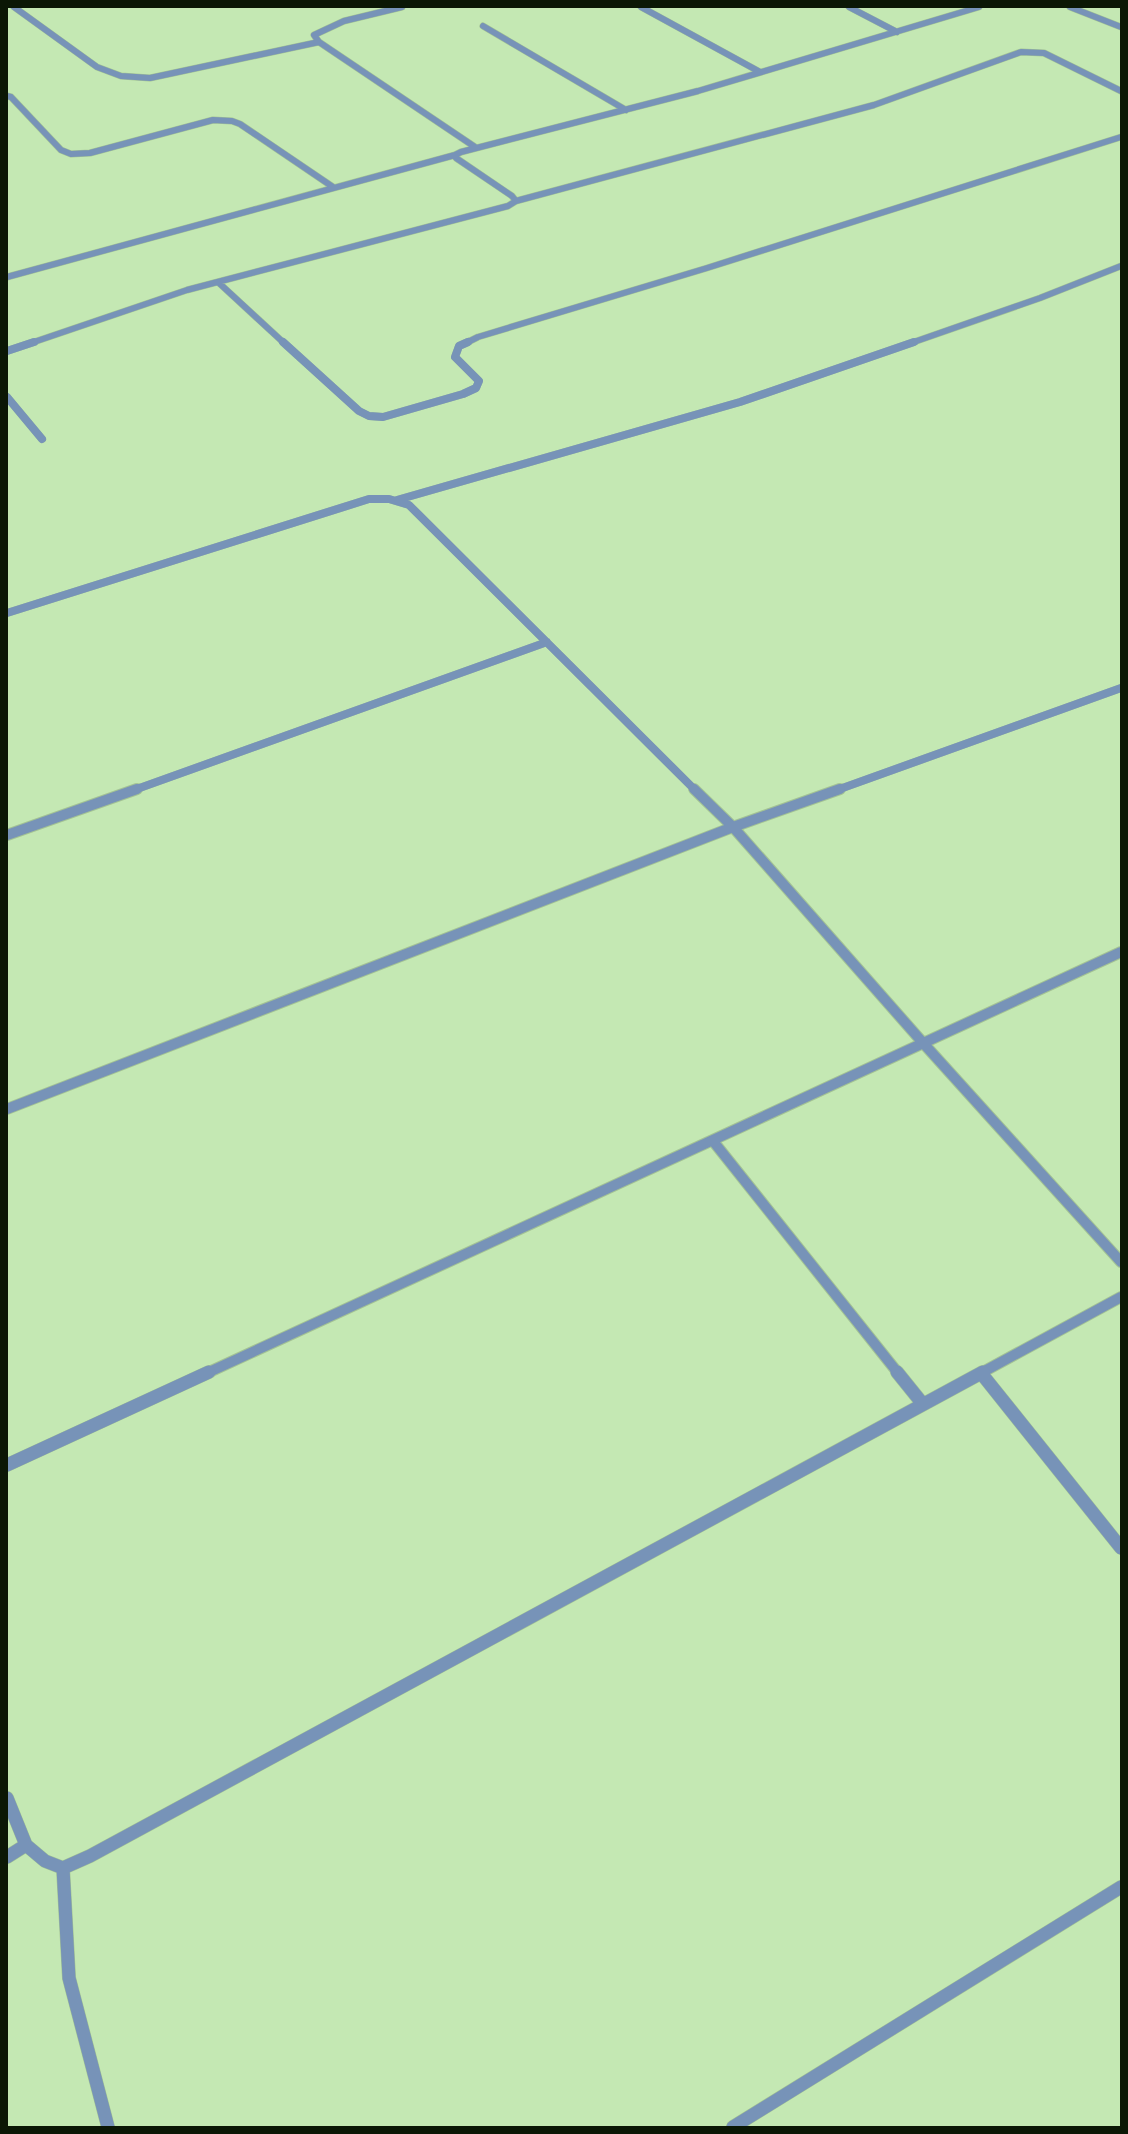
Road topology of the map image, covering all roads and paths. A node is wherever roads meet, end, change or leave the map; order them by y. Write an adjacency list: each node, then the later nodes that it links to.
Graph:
1 (14, 7): 10 (street)
2 (402, 7): 10 (street)
3 (641, 7): 11 (street)
4 (849, 7): 9 (street)
5 (979, 7): 9 (street)
6 (1070, 7): 8 (street)
7 (483, 26): 14 (street)
8 (1121, 27)
9 (897, 32): 11 (street)
10 (319, 42): 16 (street)
11 (760, 72): 14 (street)
12 (1121, 91): 19 (street)
13 (7, 96): 18 (street)
14 (626, 110): 16 (street)
15 (1121, 137): 22 (street)
16 (475, 147): 17 (street)
17 (455, 155): 18 (street); 19 (street)
18 (333, 187): 21 (street)
19 (516, 201): 22 (street)
20 (1121, 266): 26 (street)
21 (7, 277)
22 (219, 283): 23 (street)
23 (7, 351)
24 (7, 397): 25 (street)
25 (42, 439)
26 (397, 500): 27 (street); 28 (street)
27 (7, 613)
28 (547, 642): 30 (street); 31 (street)
29 (1121, 688): 30 (street)
30 (733, 827): 33 (street); 34 (street)
31 (7, 835)
32 (1121, 952): 33 (street)
33 (924, 1044): 35 (street); 36 (street)
34 (7, 1109)
35 (713, 1141): 39 (street); 40 (street)
36 (1121, 1262)
37 (1121, 1297): 38 (street)
38 (981, 1373): 39 (street); 41 (street)
39 (922, 1403): 45 (street)
40 (7, 1465)
41 (1121, 1548)
42 (7, 1798): 43 (street)
43 (26, 1846): 44 (street); 45 (street)
44 (7, 1857)
45 (62, 1868): 47 (street)
46 (1121, 1887): 48 (street)
47 (108, 2127)
48 (733, 2127)

